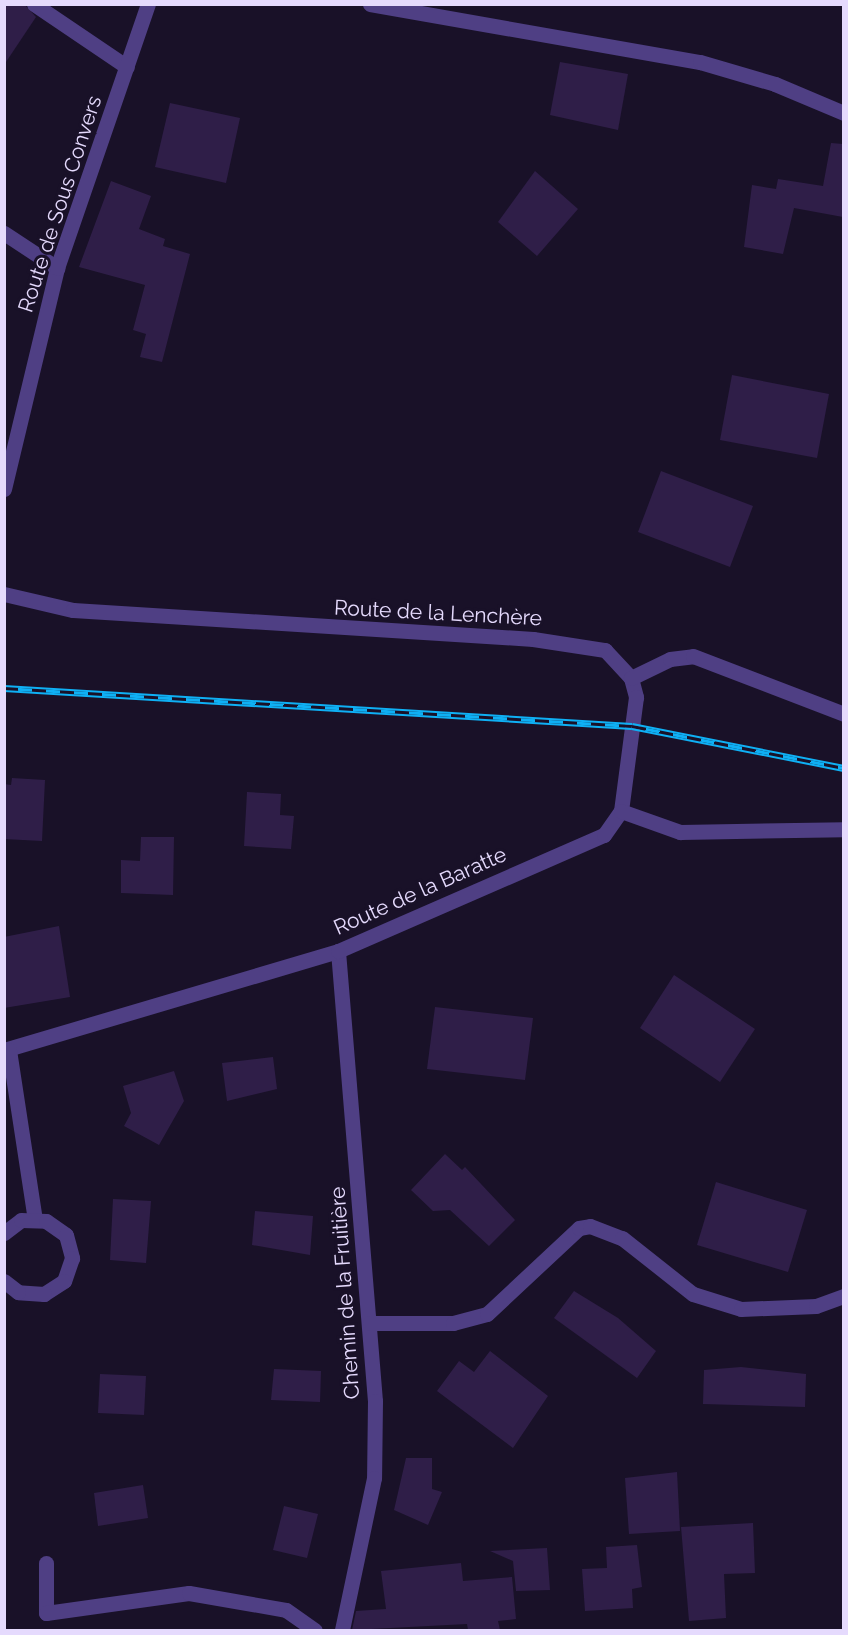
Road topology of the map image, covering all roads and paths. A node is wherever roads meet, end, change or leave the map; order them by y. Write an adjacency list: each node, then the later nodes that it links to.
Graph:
1 (33, 4): 4 (street)
2 (148, 4): 4 (street, Route de Sous Convers)
3 (370, 4): 5 (street)
4 (127, 67): 7 (street, Route de Sous Convers)
5 (843, 113)
6 (4, 233): 7 (street)
7 (57, 268): 8 (street, Route de Sous Convers)
8 (4, 489)
9 (4, 594): 10 (street, Route de la Lenchère)
10 (631, 678): 11 (street); 12 (street)
11 (843, 714)
12 (621, 811): 13 (street); 14 (street, Route de la Baratte)
13 (843, 829)
14 (338, 951): 15 (street, Route de la Baratte); 20 (street, Chemin de la Fruitière)
15 (7, 1050): 16 (street)
16 (34, 1218): 17 (street); 18 (street)
17 (4, 1233)
18 (4, 1281)
19 (843, 1296): 20 (street)
20 (370, 1323): 23 (street, Chemin de la Fruitière)
21 (46, 1563): 22 (street)
22 (315, 1630)
23 (342, 1630)

